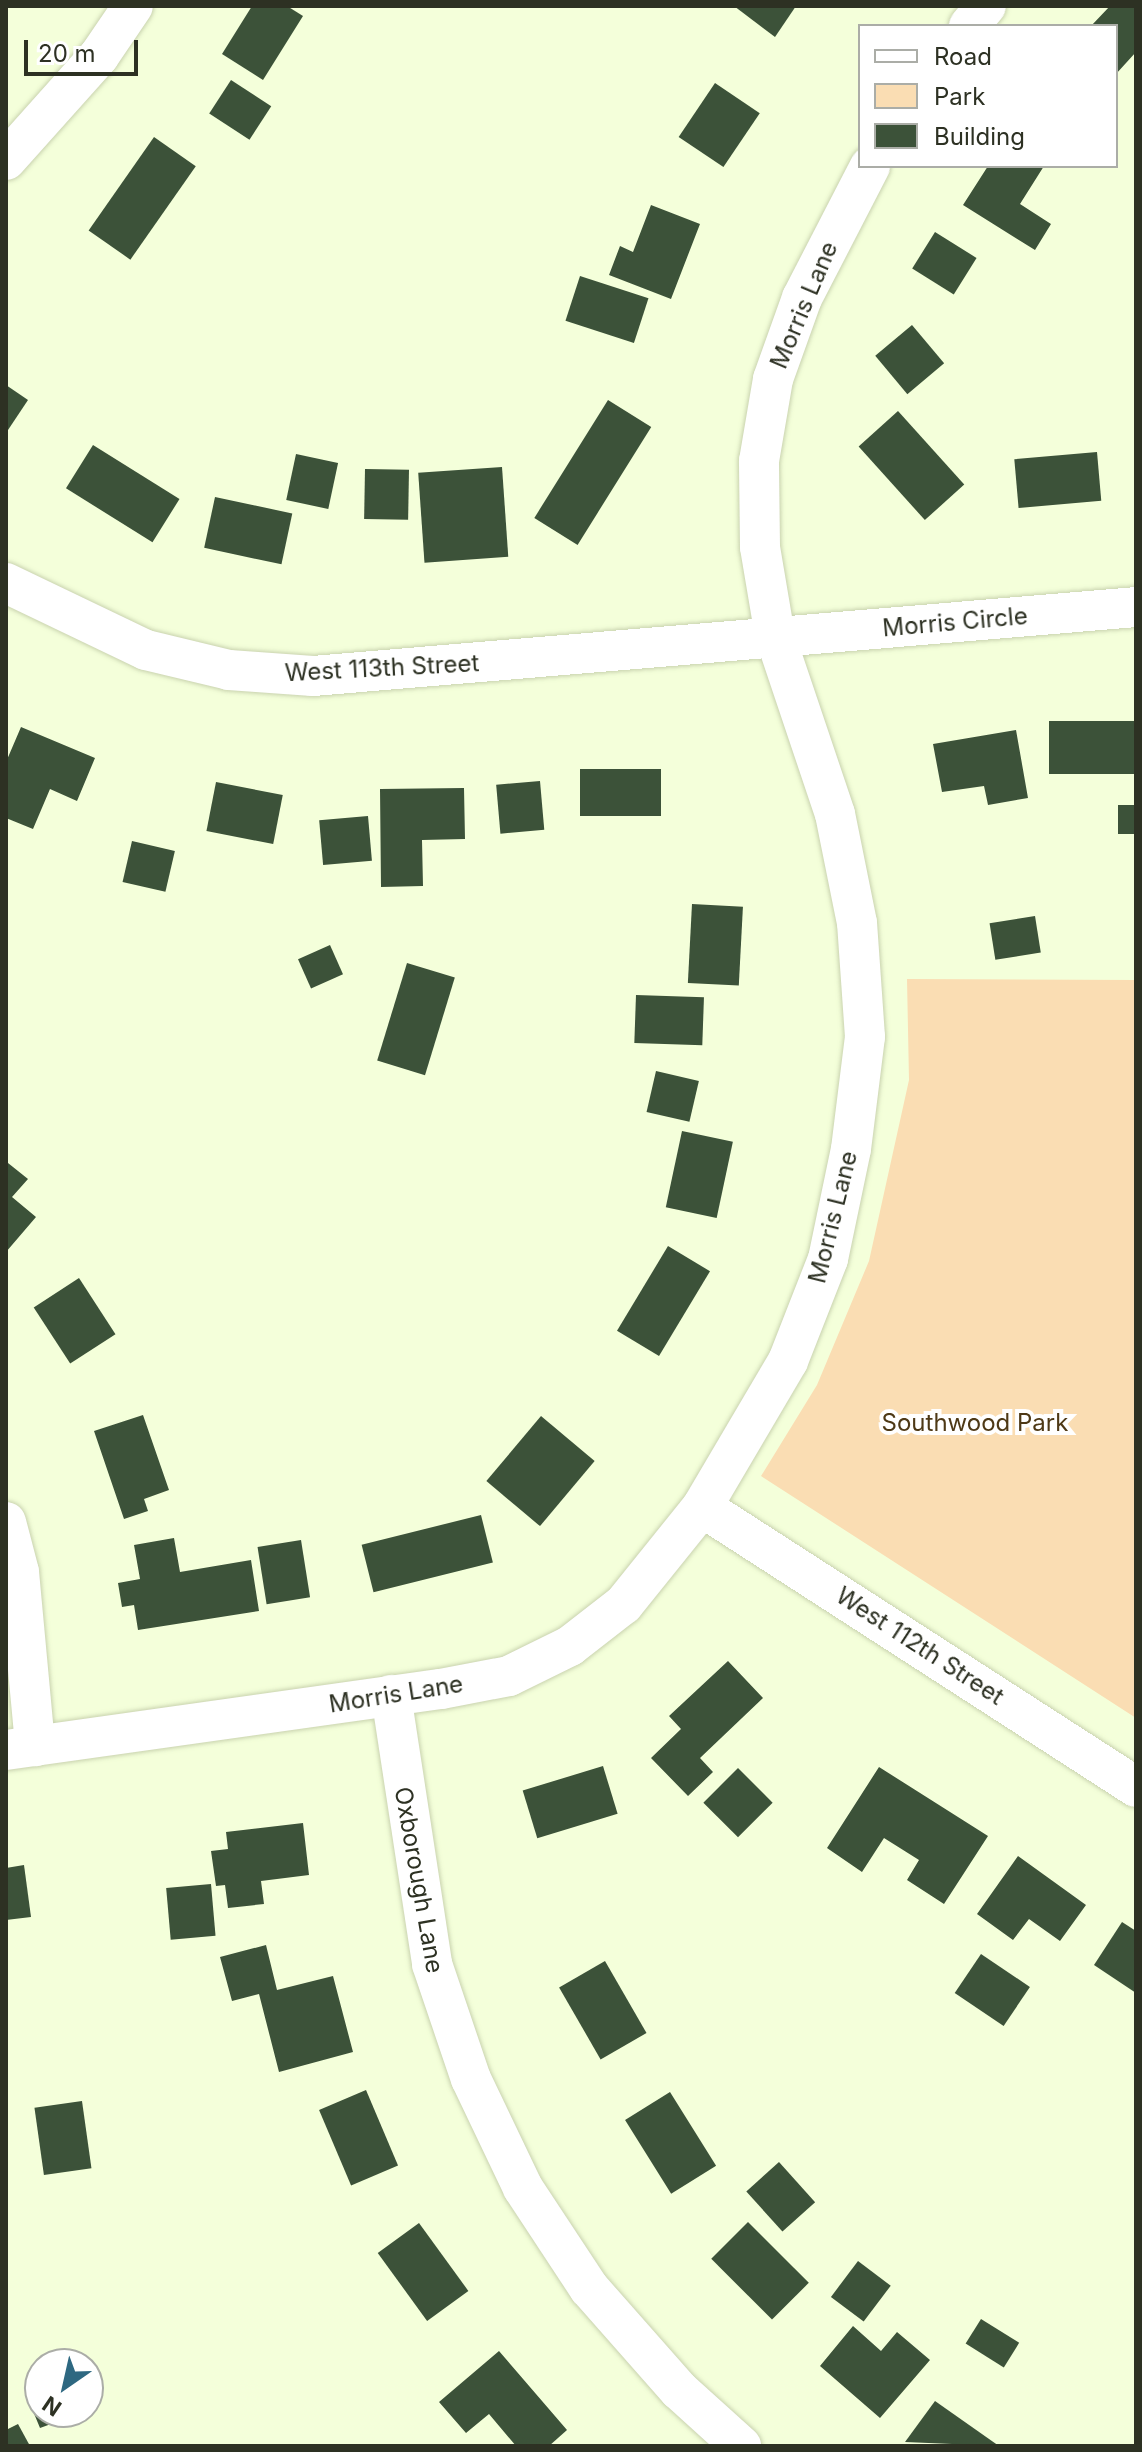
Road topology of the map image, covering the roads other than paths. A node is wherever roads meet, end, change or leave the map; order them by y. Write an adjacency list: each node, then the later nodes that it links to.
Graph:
1 (133, 6): 4 (street)
2 (986, 6): 3 (street)
3 (971, 24)
4 (6, 160)
5 (869, 168): 8 (street, Morris Lane)
6 (6, 583): 8 (street, West 113th Street)
7 (1136, 607): 8 (street, Morris Circle)
8 (775, 636): 9 (street, Morris Lane)
9 (702, 1507): 11 (street, Morris Lane); 13 (street, West 112th Street)
10 (6, 1522): 12 (street)
11 (391, 1695): 12 (street, Morris Lane); 14 (street, Oxborough Lane)
12 (20, 1748)
13 (1136, 1787)
14 (741, 2446)

